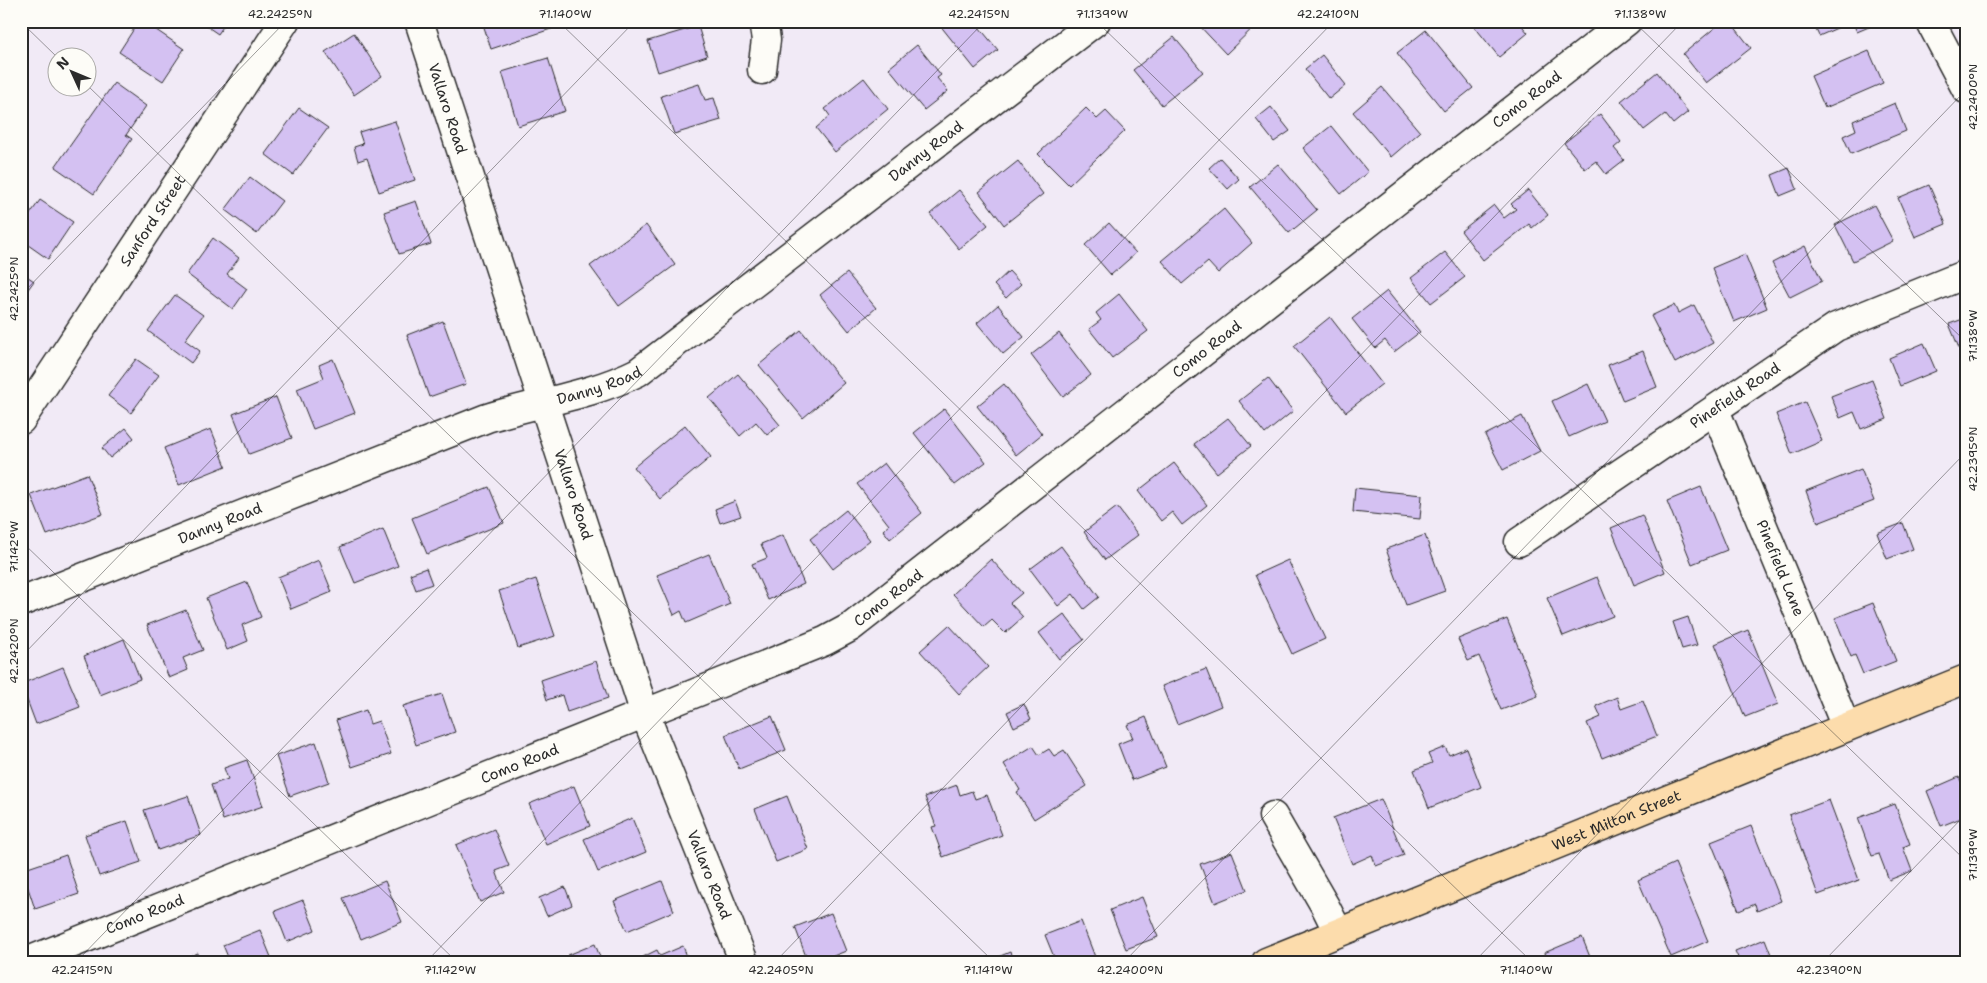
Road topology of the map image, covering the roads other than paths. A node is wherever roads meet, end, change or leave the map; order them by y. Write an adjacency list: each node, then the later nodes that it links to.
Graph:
1 (285, 21): 12 (street, Sanford Street)
2 (419, 21): 10 (street, Vallaro Road)
3 (763, 21): 7 (street)
4 (1096, 21): 10 (street, Danny Road)
5 (1627, 21): 16 (street, Como Road)
6 (1930, 21): 8 (street)
7 (762, 70)
8 (1966, 90)
9 (1966, 274): 11 (street, Pinefield Road)
10 (542, 403): 14 (street, Danny Road); 16 (street, Vallaro Road)
11 (1715, 410): 13 (street, Pinefield Road); 17 (street, Pinefield Lane)
12 (21, 420)
13 (1519, 542)
14 (21, 602)
15 (1966, 679): 17 (main road, West Milton Street)
16 (645, 714): 20 (street, Como Road); 21 (street, Vallaro Road)
17 (1846, 727): 19 (main road, West Milton Street)
18 (1273, 816): 19 (street)
19 (1338, 932): 22 (main road, West Milton Street)
20 (26, 962)
21 (744, 962)
22 (1266, 962)

